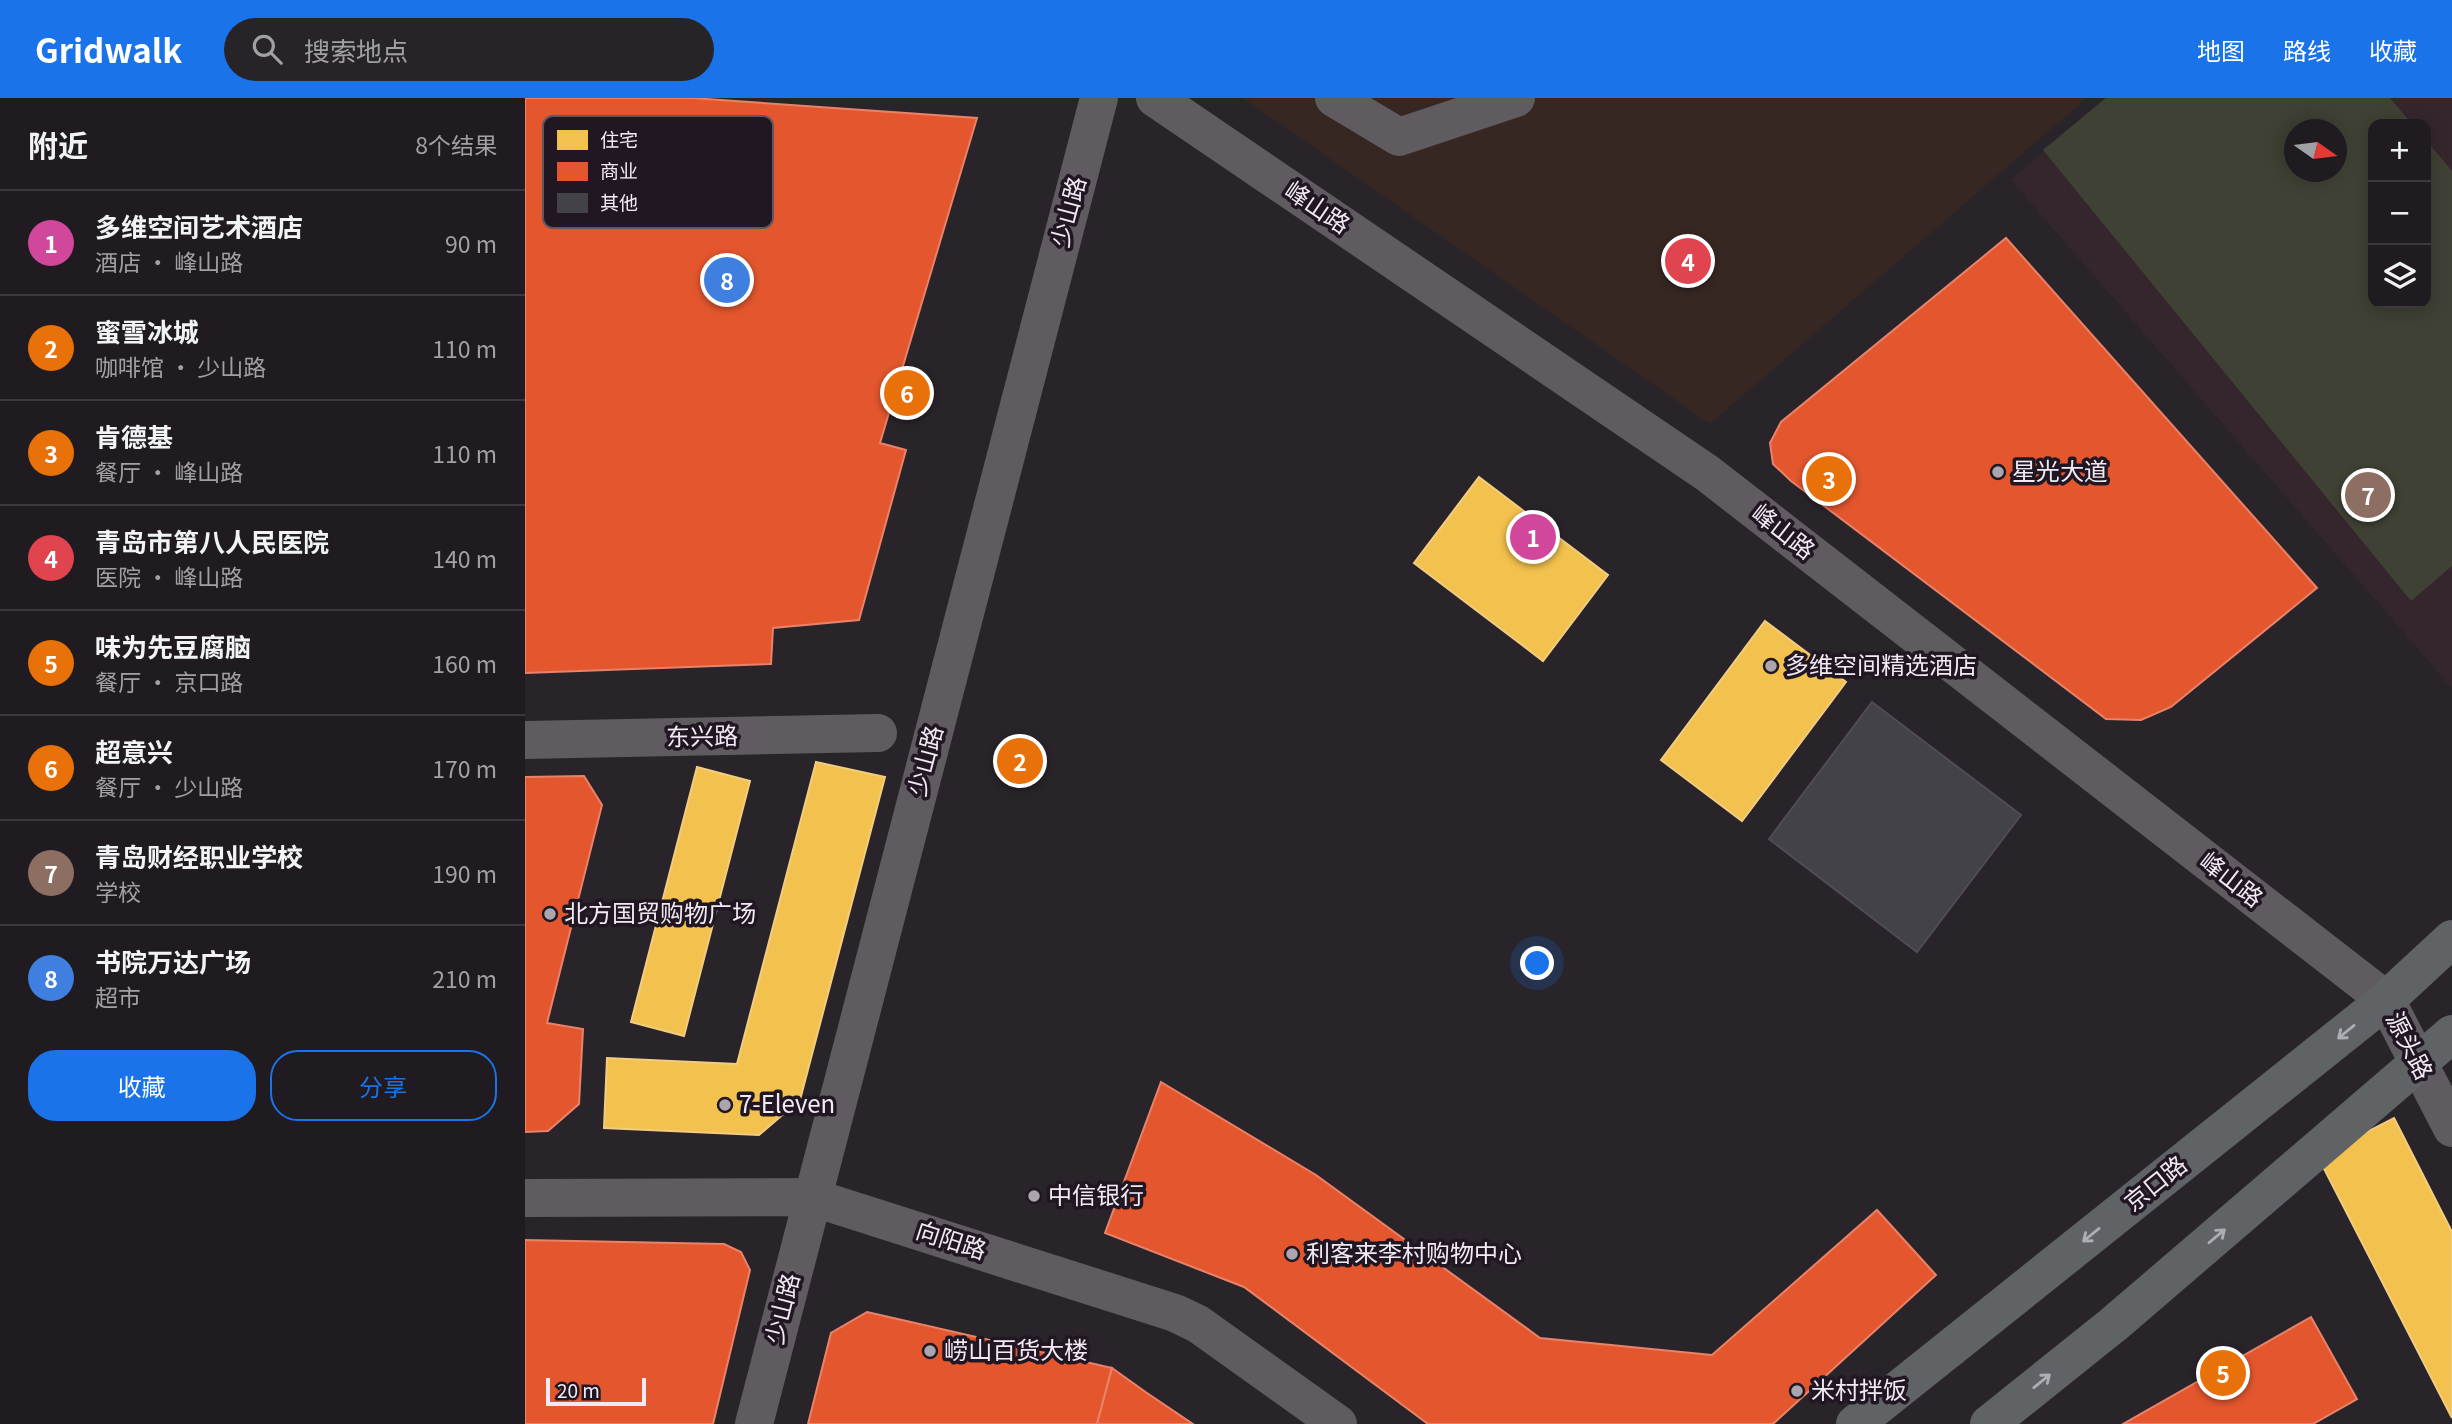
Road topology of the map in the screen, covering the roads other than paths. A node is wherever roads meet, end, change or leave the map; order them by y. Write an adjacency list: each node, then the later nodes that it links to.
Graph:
1 (1099, 98): 12 (street, 少山路)
2 (1155, 98): 8 (street, 峰山路)
3 (1334, 98): 4 (street)
4 (1516, 98)
5 (879, 733): 6 (street, 东兴路)
6 (525, 740)
7 (2452, 939): 8 (main road, 京口路)
8 (2386, 1000): 10 (street, 源头路); 16 (main road, 京口路, one-way to 16)
9 (2452, 1034): 10 (main road)
10 (2419, 1064): 11 (street, 源头路); 17 (main road, one-way to 10)
11 (2452, 1128)
12 (811, 1197): 13 (street, 向阳路); 14 (street, 少山路); 15 (street, 向阳路)
13 (525, 1198)
14 (754, 1424)
15 (1338, 1424)
16 (1855, 1424)
17 (1989, 1424)

